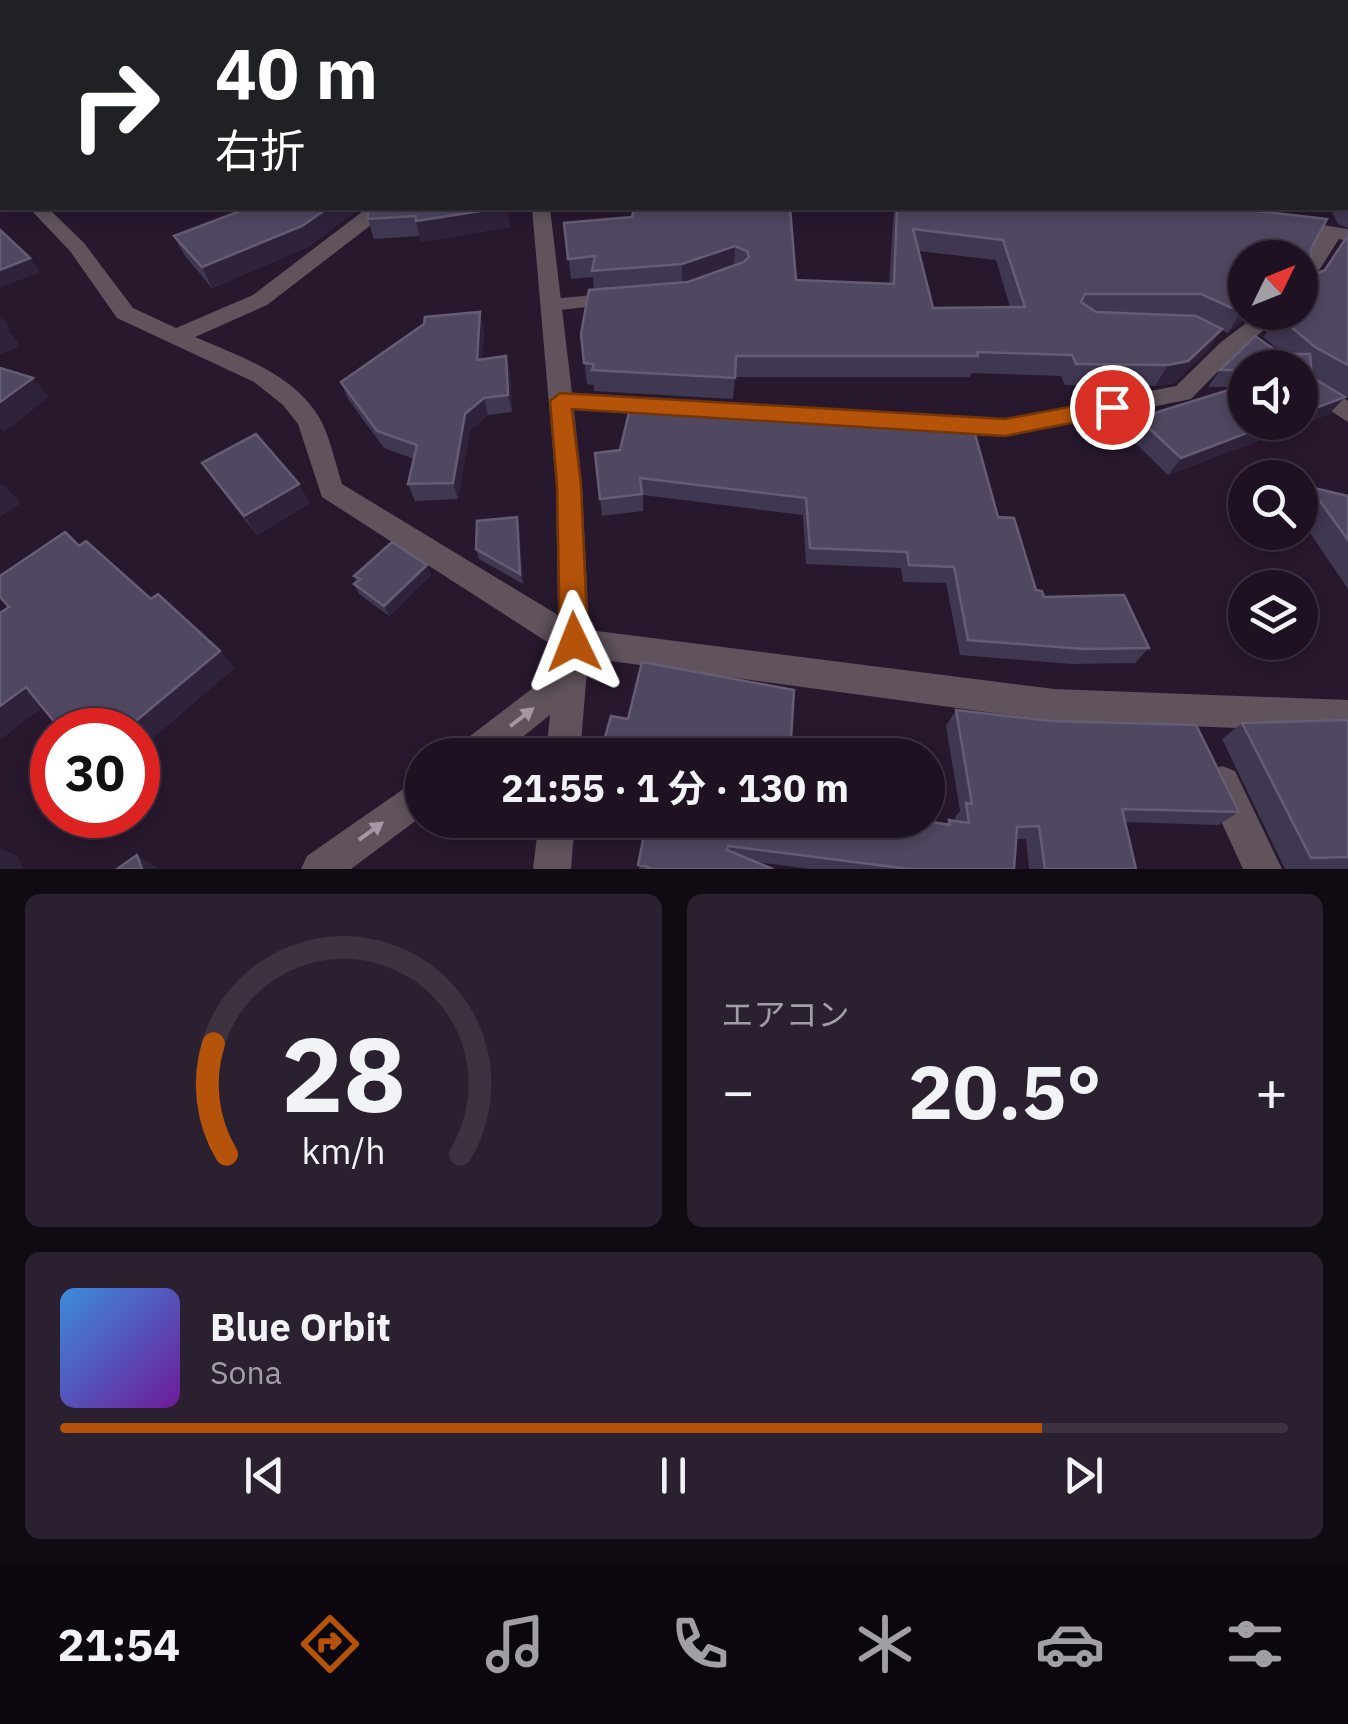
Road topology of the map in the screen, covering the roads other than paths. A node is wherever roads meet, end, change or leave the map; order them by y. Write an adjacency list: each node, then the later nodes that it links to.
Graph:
1 (40, 210): 11 (street)
2 (375, 210): 11 (street)
3 (541, 210): 8 (street)
4 (1275, 224): 5 (street)
5 (1338, 233): 6 (street)
6 (1318, 259)
7 (628, 298): 8 (lane)
8 (550, 305): 14 (street)
9 (1257, 330): 12 (street)
10 (1201, 333): 12 (street)
11 (175, 337): 16 (street)
12 (1243, 344): 14 (street)
13 (1318, 392): 15 (street)
14 (560, 401): 16 (street)
15 (1348, 413)
16 (574, 642): 17 (street); 18 (street)
17 (570, 679): 20 (street, one-way to 17); 21 (street)
18 (1187, 712): 19 (street); 26 (street)
19 (1348, 716)
20 (495, 738)
21 (565, 738)
22 (405, 806): 24 (street, one-way to 22)
23 (555, 838): 25 (street)
24 (320, 869)
25 (552, 869)
26 (1263, 869)

